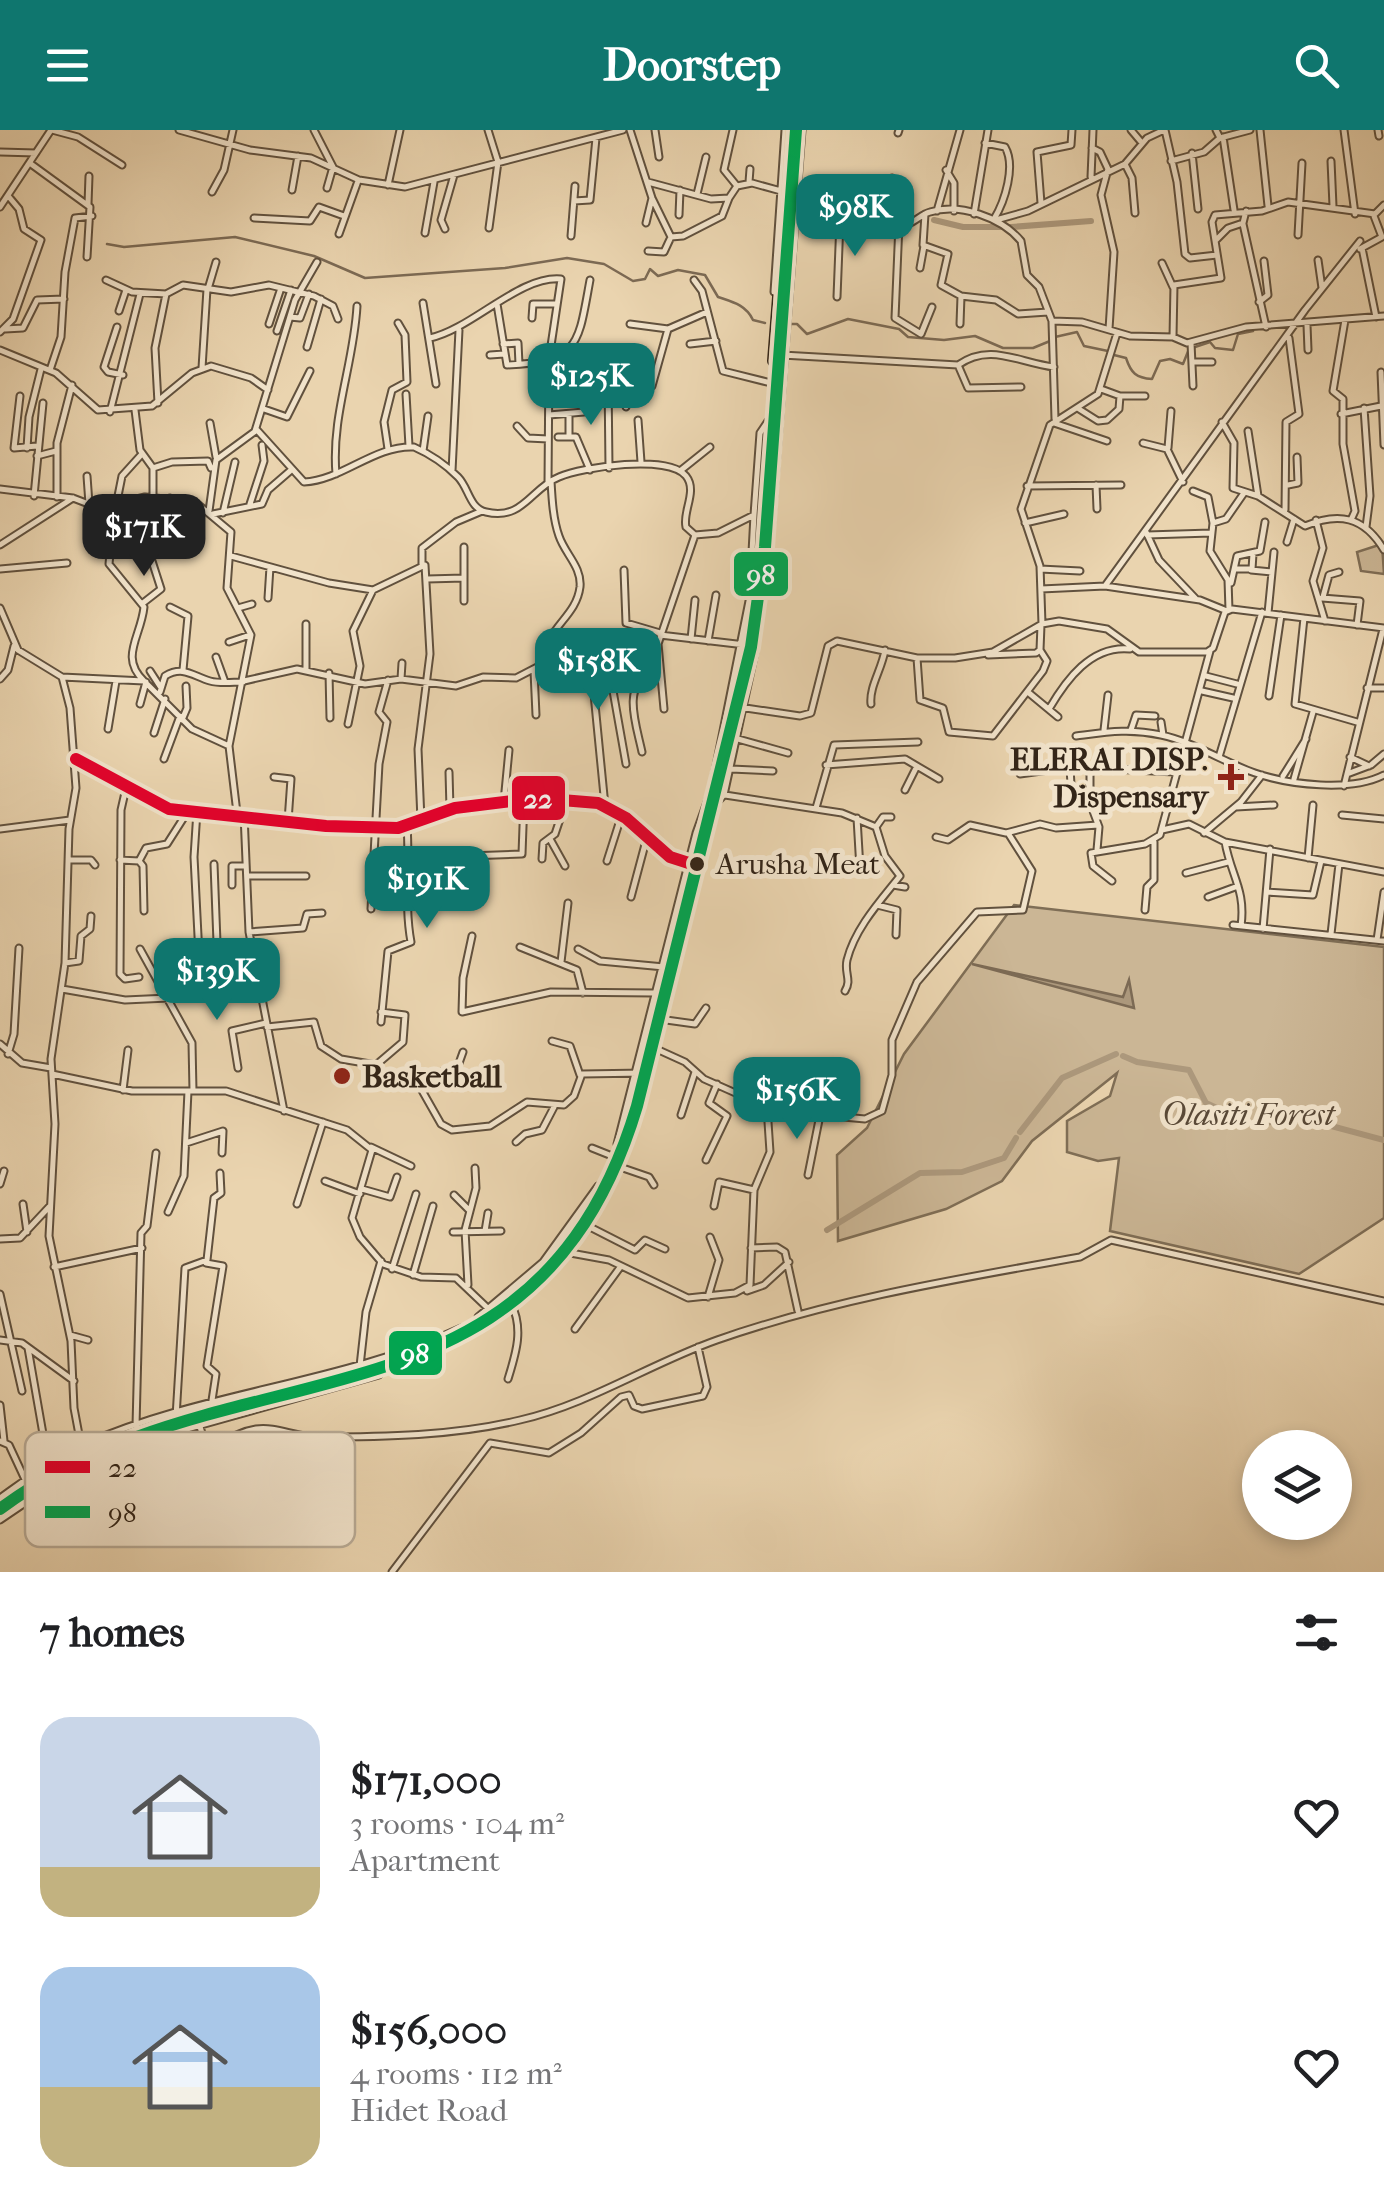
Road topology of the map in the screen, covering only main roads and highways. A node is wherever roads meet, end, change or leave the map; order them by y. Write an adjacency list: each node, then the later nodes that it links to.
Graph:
1 (793, 130): 2 (highway); 2 (highway)
2 (786, 229): 3 (highway)
3 (784, 260): 4 (highway); 4 (highway)
4 (741, 710): 5 (highway)
5 (133, 1432)
6 (25, 1486): 7 (highway)
7 (0, 1509)

